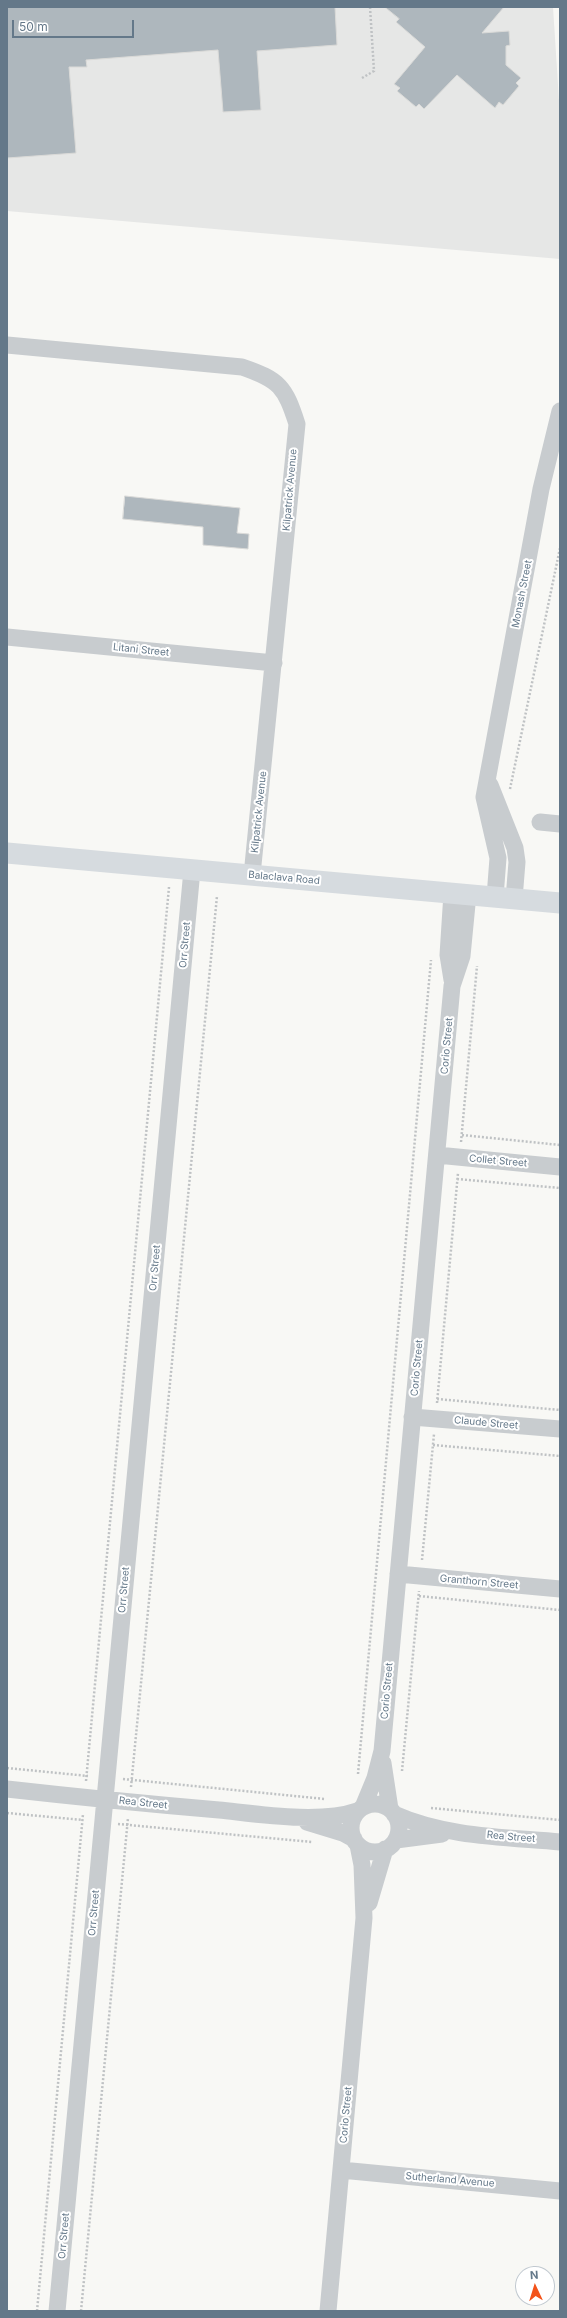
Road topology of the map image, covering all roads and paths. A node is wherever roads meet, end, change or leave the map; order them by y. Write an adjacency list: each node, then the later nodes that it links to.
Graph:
1 (370, 7): 2 (path)
2 (362, 78)
3 (7, 345): 7 (street, Kilpatrick Avenue)
4 (560, 411): 17 (street, Monash Street)
5 (560, 548): 8 (path)
6 (7, 636): 7 (street, Litani Street)
7 (274, 663): 13 (street, Kilpatrick Avenue)
8 (509, 793)
9 (540, 822): 10 (street)
10 (560, 824)
11 (7, 853): 12 (main road, Balaclava Road)
12 (192, 870): 13 (main road, Balaclava Road); 44 (street, Orr Street)
13 (252, 875): 15 (main road, Balaclava Road)
14 (169, 887): 42 (path)
15 (460, 894): 17 (main road, Balaclava Road); 23 (street, Corio Street)
16 (217, 896): 45 (path)
17 (504, 898): 18 (main road, Balaclava Road)
18 (560, 903)
19 (432, 954): 46 (path)
20 (478, 958): 21 (path)
21 (462, 1135): 22 (path); 24 (path)
22 (560, 1145)
23 (437, 1155): 24 (street, Collet Street); 30 (street, Corio Street)
24 (459, 1158): 25 (street, Collet Street); 26 (path)
25 (560, 1167)
26 (457, 1179): 27 (path); 28 (path)
27 (560, 1188)
28 (437, 1399): 29 (path); 31 (path)
29 (560, 1410)
30 (412, 1417): 31 (street, Claude Street); 35 (street, Corio Street)
31 (435, 1419): 32 (street, Claude Street); 33 (path)
32 (560, 1429)
33 (433, 1445): 34 (path); 36 (path)
34 (560, 1456)
35 (398, 1574): 36 (street, Granthorn Street); 40 (street, Corio Street)
36 (421, 1576): 37 (street, Granthorn Street); 38 (path)
37 (560, 1589)
38 (419, 1596): 39 (path); 43 (path)
39 (560, 1610)
40 (382, 1751): 53 (street, Corio Street); 54 (street, Corio Street)
41 (7, 1768): 42 (path)
42 (87, 1776): 44 (path); 48 (path)
43 (402, 1776)
44 (107, 1778): 45 (path); 49 (street, Orr Street)
45 (132, 1780): 50 (path); 51 (path)
46 (357, 1780)
47 (7, 1789): 48 (street, Rea Street)
48 (85, 1798): 49 (street, Rea Street); 57 (path)
49 (105, 1799): 51 (street, Rea Street); 59 (street, Orr Street)
50 (328, 1799)
51 (130, 1802): 56 (street, Rea Street); 60 (path)
52 (424, 1808): 58 (path)
53 (360, 1809): 54 (street); 56 (street, Rea Street); 62 (street)
54 (392, 1811): 61 (street, Rea Street); 65 (street)
55 (7, 1813): 57 (path)
56 (280, 1816): 62 (street, Rea Street)
57 (83, 1820): 59 (path); 69 (path)
58 (560, 1820)
59 (103, 1822): 60 (path); 70 (street, Orr Street)
60 (128, 1825): 64 (path); 71 (path)
61 (462, 1833): 63 (street, Rea Street); 65 (street, Rea Street)
62 (356, 1842): 65 (street); 66 (street, Corio Street)
63 (560, 1842)
64 (317, 1843)
65 (390, 1845): 66 (street, Corio Street)
66 (364, 1918): 67 (street, Corio Street)
67 (341, 2170): 68 (street, Sutherland Avenue); 72 (street, Corio Street)
68 (560, 2191)
69 (37, 2311)
70 (57, 2311)
71 (81, 2311)
72 (328, 2311)

